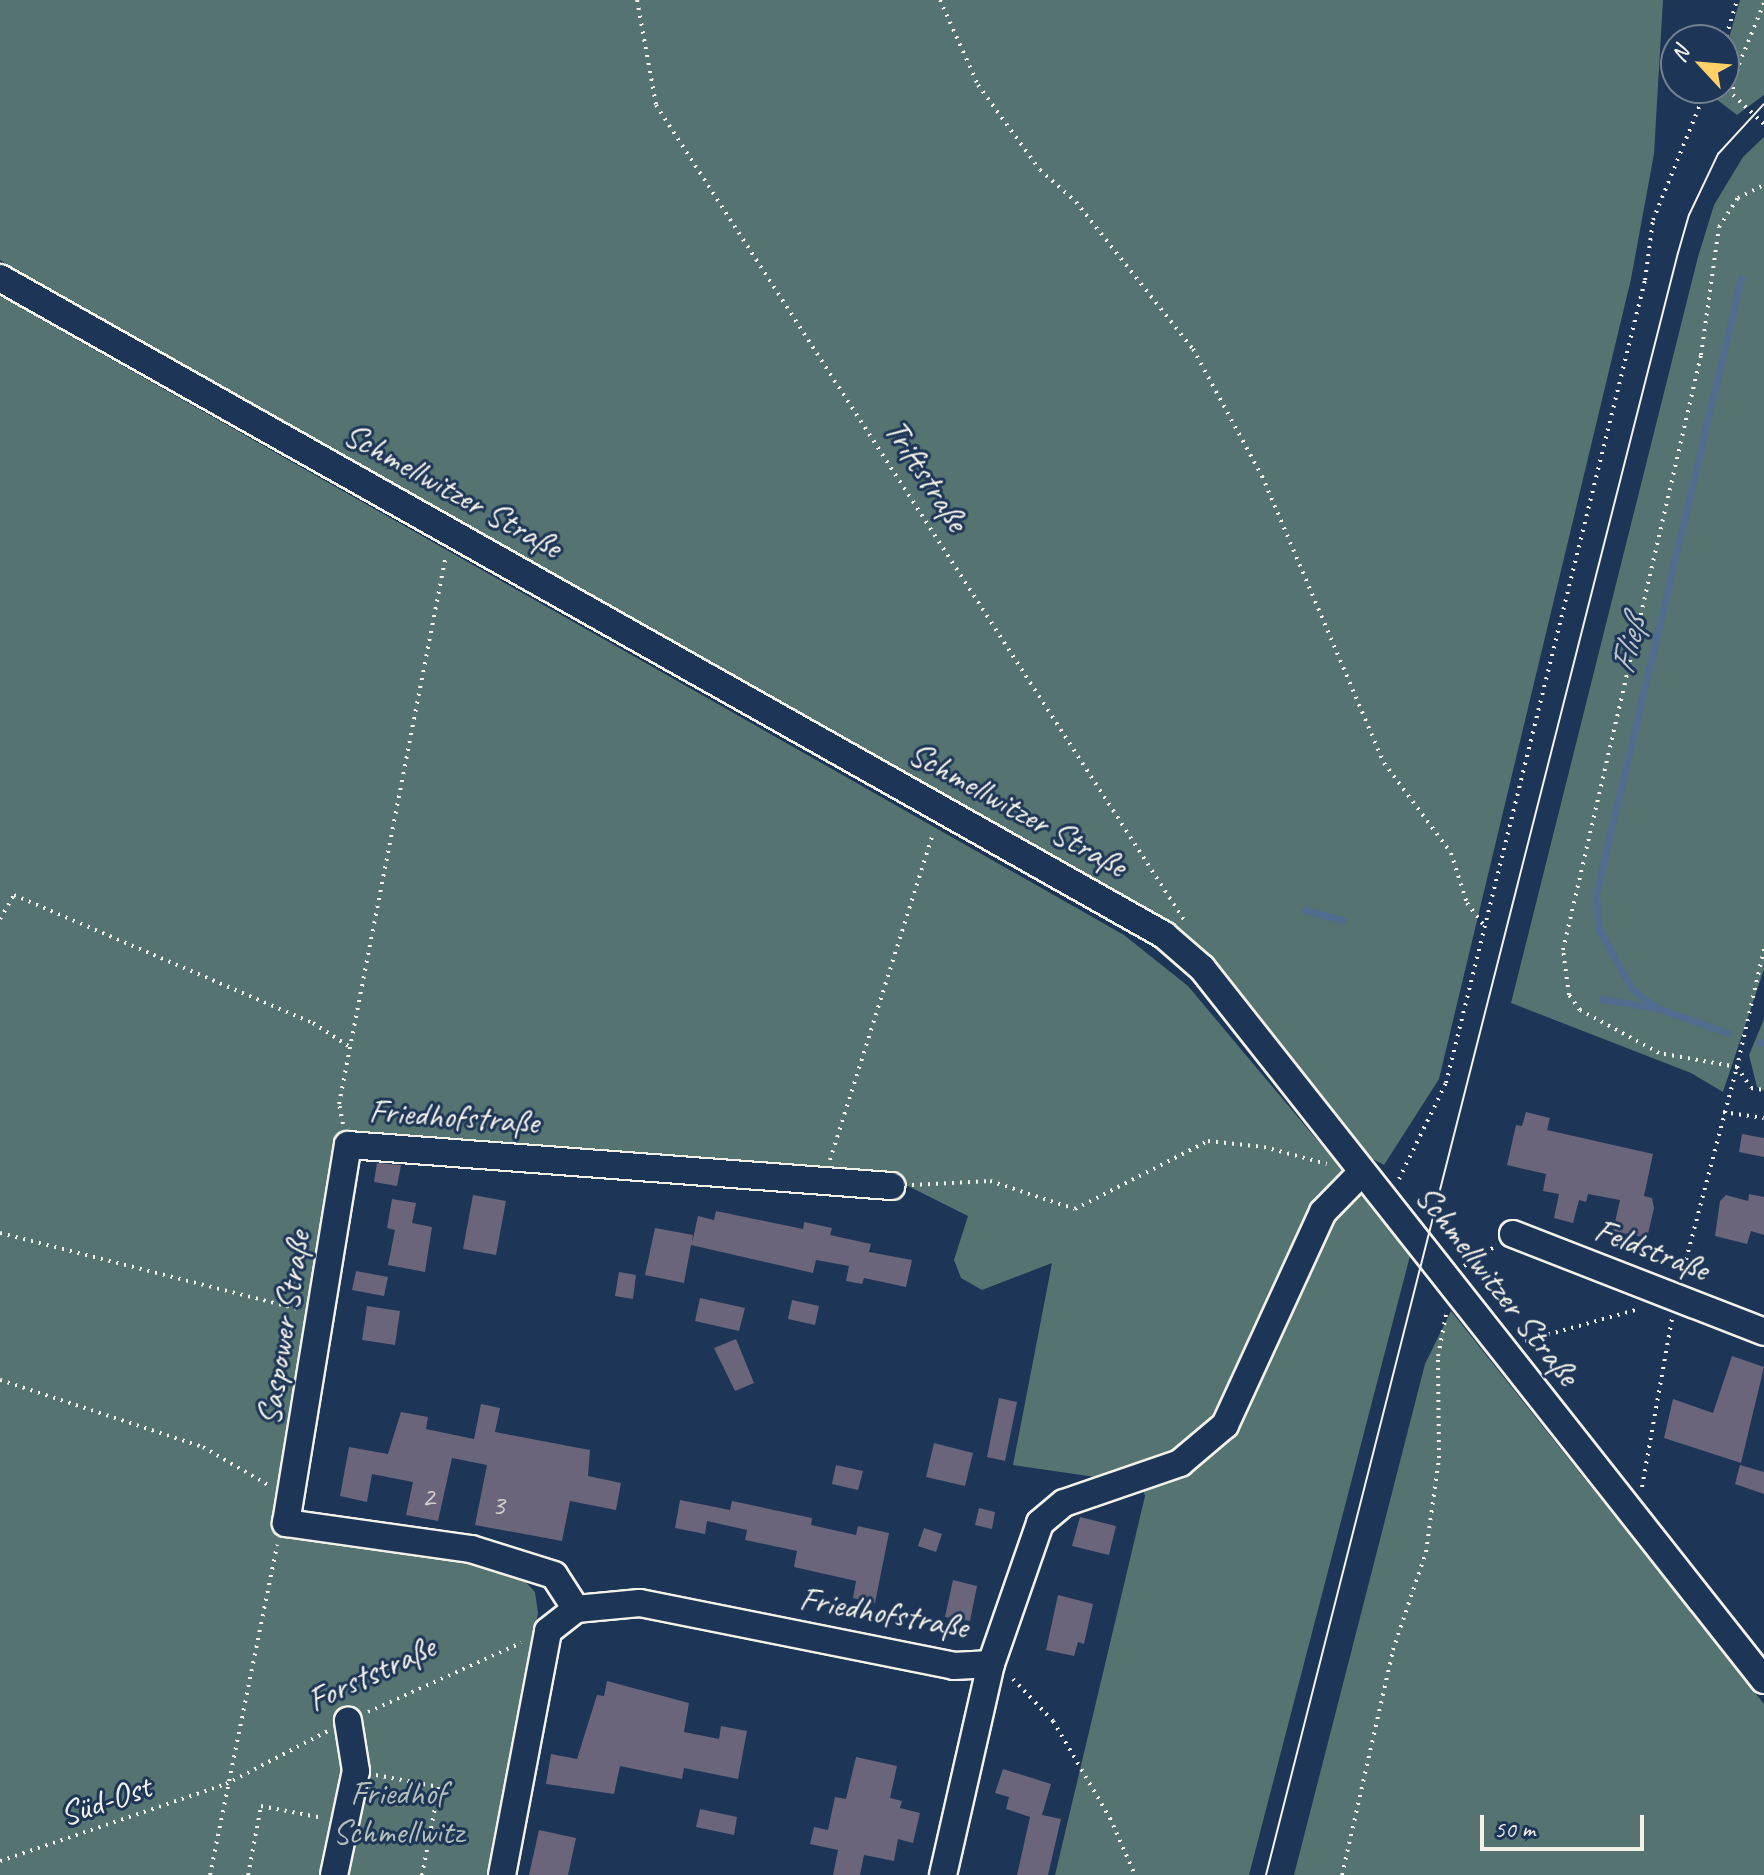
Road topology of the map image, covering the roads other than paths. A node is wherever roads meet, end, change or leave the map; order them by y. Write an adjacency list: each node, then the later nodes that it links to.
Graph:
1 (0, 278): 3 (street, Schmellwitzer Straße)
2 (348, 1145): 4 (street, Friedhofstraße); 7 (street, Saspower Straße)
3 (1361, 1173): 8 (street, Friedhofstraße); 9 (street, Schmellwitzer Straße)
4 (891, 1186)
5 (1513, 1234): 6 (street, Feldstraße)
6 (1764, 1332)
7 (576, 1609): 8 (street, Friedhofstraße); 12 (street)
8 (991, 1664): 13 (street)
9 (1764, 1680)
10 (348, 1721): 11 (street)
11 (334, 1875)
12 (502, 1875)
13 (943, 1875)

